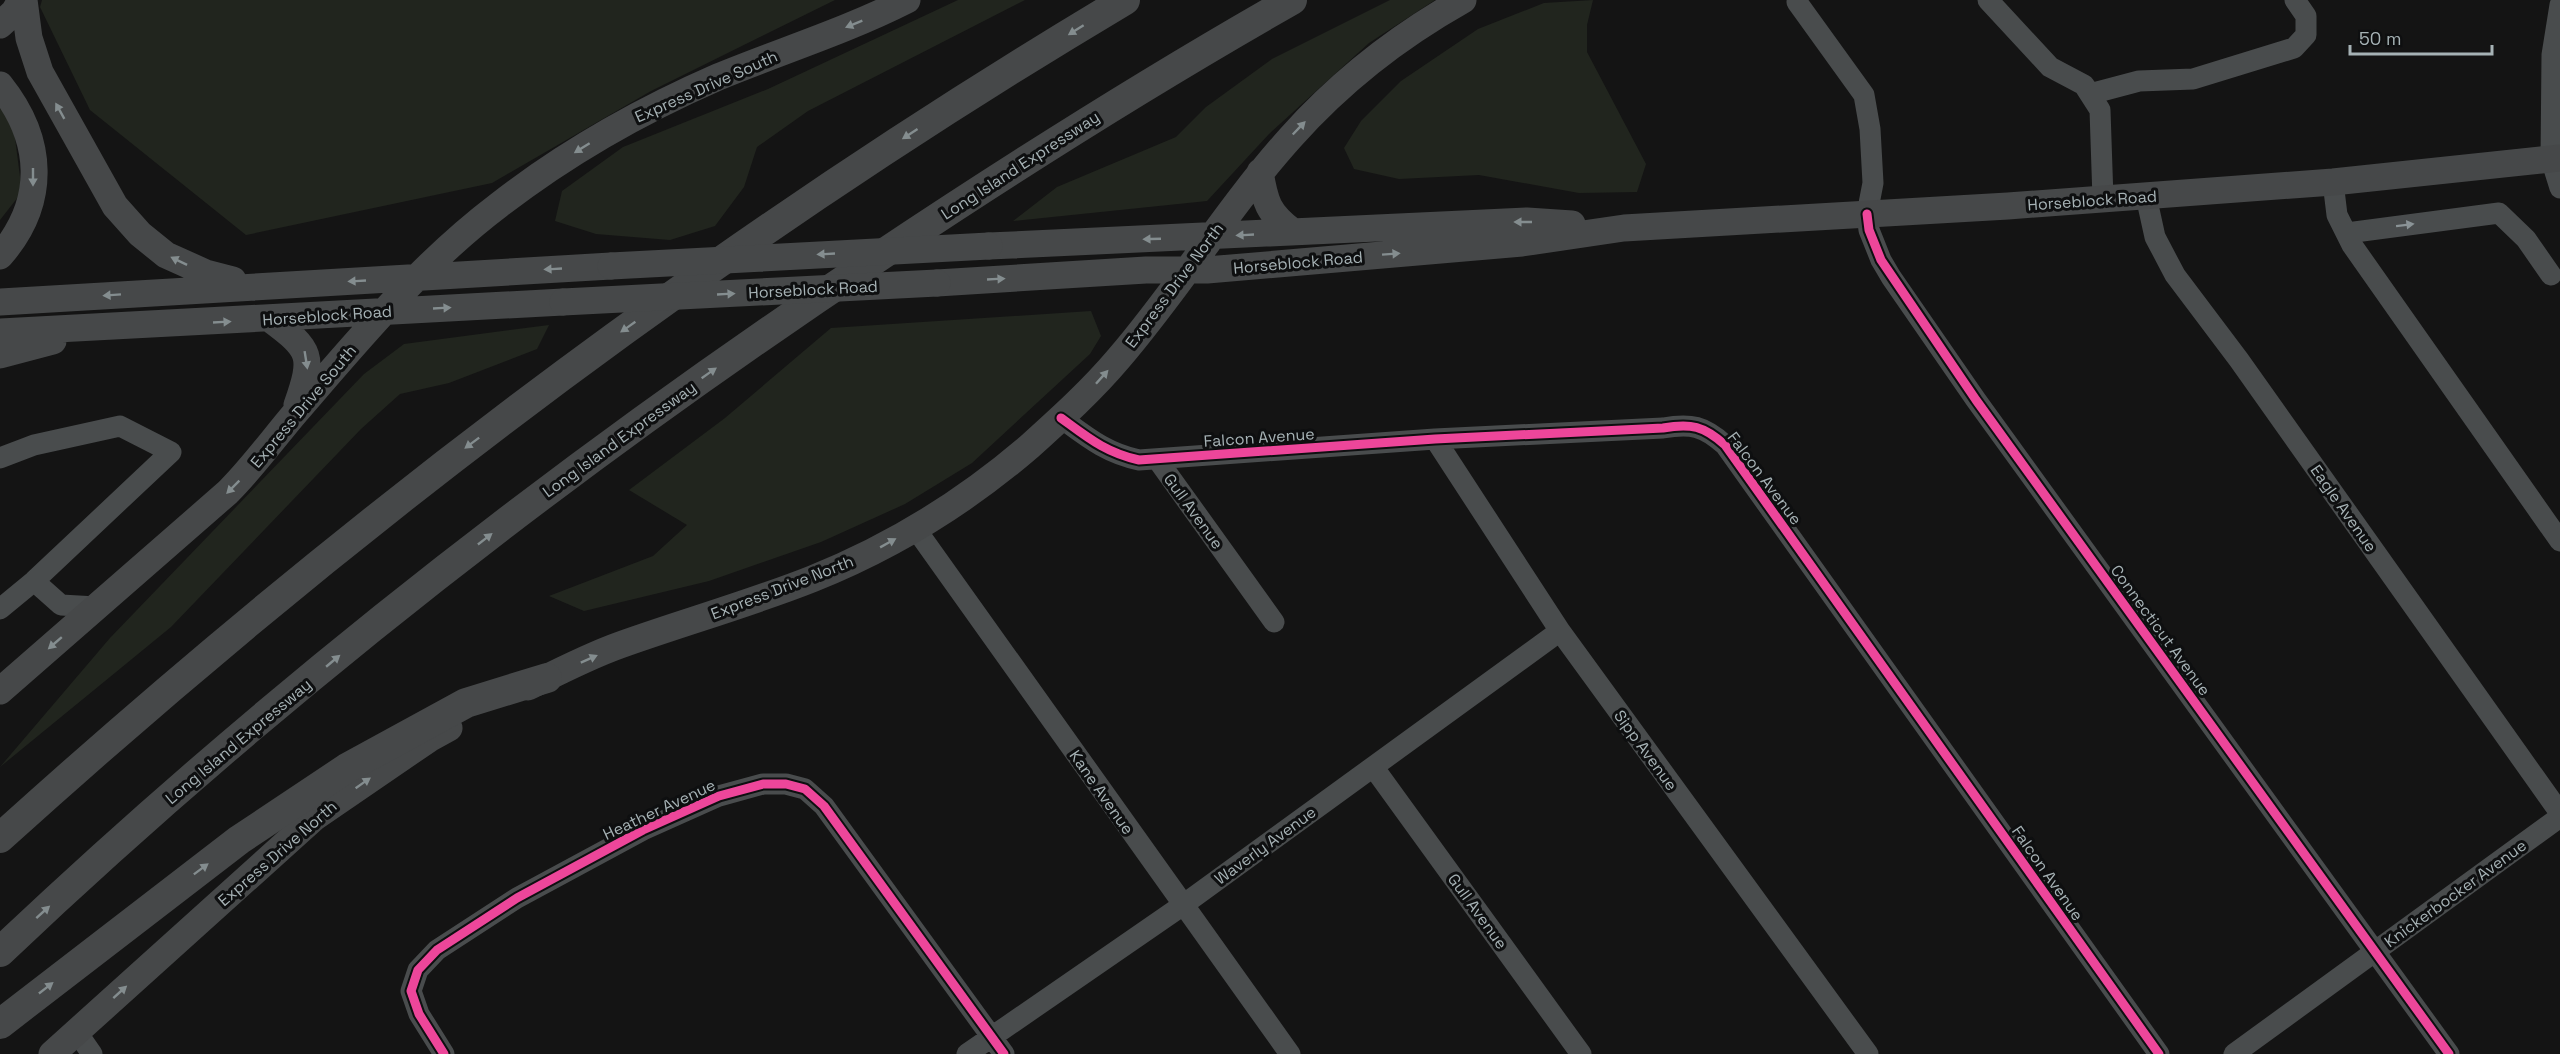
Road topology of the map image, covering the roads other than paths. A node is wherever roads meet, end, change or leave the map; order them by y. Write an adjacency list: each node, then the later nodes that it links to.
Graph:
1 (23, 0): 10 (main road); 28 (main road, one-way to 1)
2 (907, 0): 27 (main road, Express Drive South, one-way to 27)
3 (1125, 0): 51 (highway, one-way to 51)
4 (1292, 0): 54 (highway, Long Island Expressway, one-way to 4)
5 (1463, 0): 14 (main road, Express Drive North, one-way to 5)
6 (1988, 0): 12 (street)
7 (2295, 0): 12 (street)
8 (1797, 3): 19 (street)
9 (2560, 5): 13 (street)
10 (0, 25)
11 (0, 85): 24 (main road, one-way to 24)
12 (2090, 94): 18 (street)
13 (2556, 158): 15 (main road, Horseblock Road); 16 (street)
14 (1260, 172): 21 (main road); 23 (main road, Express Drive North)
15 (2333, 182): 17 (main road, Horseblock Road); 22 (street)
16 (2560, 188)
17 (2146, 196): 18 (main road, Horseblock Road); 50 (street, Eagle Avenue)
18 (2103, 199): 19 (main road, Horseblock Road)
19 (1867, 214): 20 (main road, Horseblock Road); 53 (street, Connecticut Avenue)
20 (1624, 228): 21 (main road, Horseblock Road, one-way to 21); 25 (main road, Horseblock Road, one-way to 20)
21 (1292, 231): 23 (main road, Horseblock Road, one-way to 23)
22 (2347, 233): 26 (street, one-way to 26); 41 (street)
23 (1210, 237): 25 (main road, Express Drive North); 27 (main road, Horseblock Road, one-way to 27, bridge)
24 (0, 256)
25 (1186, 270): 30 (main road, Horseblock Road, one-way to 25, bridge); 36 (main road, Express Drive North, one-way to 25)
26 (2557, 277)
27 (415, 278): 28 (main road, Horseblock Road, one-way to 28); 30 (main road, Express Drive South)
28 (255, 286): 29 (main road, Horseblock Road, one-way to 29)
29 (0, 302)
30 (383, 312): 31 (main road, Horseblock Road); 35 (main road, Express Drive South)
31 (270, 319): 32 (main road, Horseblock Road, one-way to 31); 35 (main road, one-way to 35)
32 (101, 328): 33 (main road, Horseblock Road); 34 (main road)
33 (0, 332)
34 (0, 355)
35 (294, 415): 43 (main road, Express Drive South, one-way to 43)
36 (1061, 418): 39 (street, Falcon Avenue); 40 (main road, Express Drive North)
37 (1435, 439): 39 (street, Falcon Avenue); 46 (street, Sipp Avenue); 66 (street, Falcon Avenue)
38 (0, 458): 42 (street)
39 (1157, 459): 45 (street, Gull Avenue)
40 (915, 528): 47 (main road, Express Drive North, one-way to 40); 52 (street, Kane Avenue)
41 (2560, 541)
42 (34, 581): 43 (street); 44 (street)
43 (96, 607): 48 (main road, Express Drive South, one-way to 48)
44 (0, 609)
45 (1274, 622)
46 (1560, 632): 49 (street, Waverly Avenue); 65 (street, Sipp Avenue)
47 (547, 678): 55 (highway, one-way to 47); 56 (main road, Express Drive North, one-way to 47)
48 (0, 691)
49 (1374, 768): 52 (street, Waverly Avenue); 64 (street, Gull Avenue)
50 (2560, 815): 53 (street, Knickerbocker Avenue)
51 (0, 838)
52 (1183, 905): 57 (street, Waverly Avenue); 63 (street, Kane Avenue)
53 (2375, 951): 67 (street, Knickerbocker Avenue); 68 (street, Connecticut Avenue)
54 (0, 952)
55 (0, 1024)
56 (76, 1030): 58 (main road, Express Drive North); 59 (street)
57 (992, 1036): 60 (street, Heather Avenue); 61 (street, Waverly Avenue); 62 (street, Heather Avenue)
58 (52, 1054)
59 (92, 1054)
60 (444, 1054)
61 (967, 1054)
62 (1004, 1054)
63 (1290, 1054)
64 (1581, 1054)
65 (1868, 1054)
66 (2159, 1054)
67 (2234, 1054)
68 (2449, 1054)

